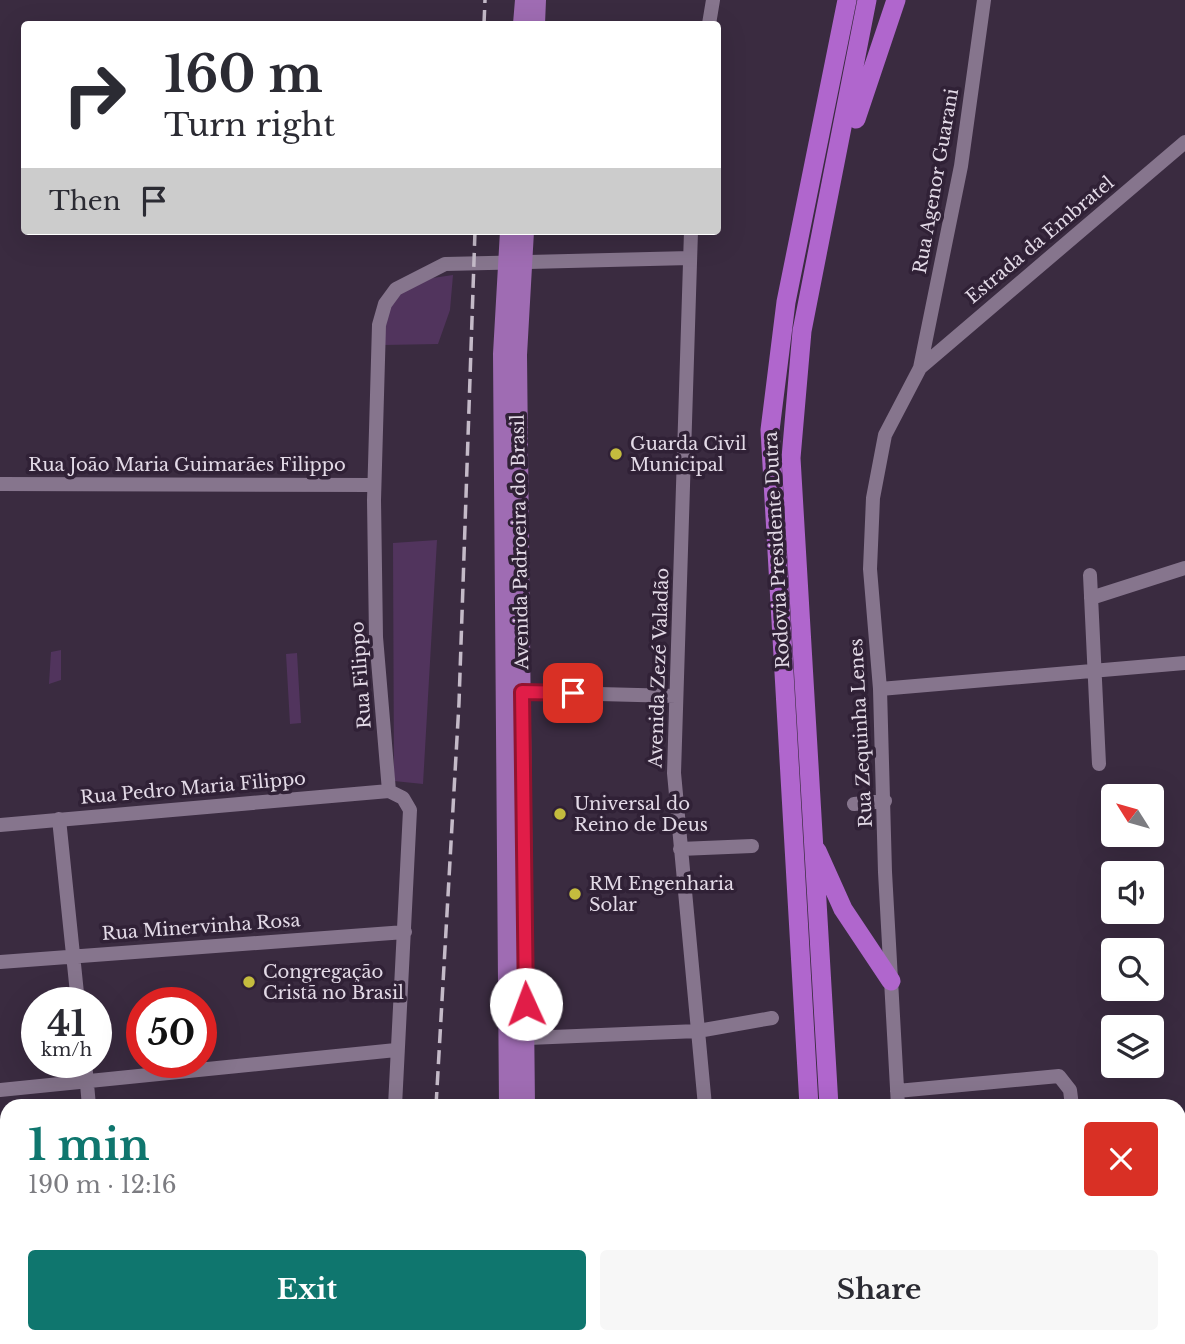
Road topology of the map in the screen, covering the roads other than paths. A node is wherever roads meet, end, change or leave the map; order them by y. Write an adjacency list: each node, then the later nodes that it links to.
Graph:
1 (524, 0): 8 (main road)
2 (537, 0): 9 (main road)
3 (713, 0): 10 (street)
4 (867, 0): 12 (highway, Rodovia Presidente Dutra)
5 (896, 0): 12 (highway)
6 (984, 0): 17 (street, Rua Agenor Guarani)
7 (846, 4): 55 (highway, Rodovia Presidente Dutra)
8 (522, 21)
9 (536, 21)
10 (710, 21)
11 (1185, 142): 17 (street, Estrada da Embratel)
12 (830, 200): 34 (highway, Rodovia Presidente Dutra)
13 (509, 235): 45 (main road, Avenida Padroeira do Brasil)
14 (525, 235): 26 (main road, Avenida Padroeira do Brasil)
15 (691, 235): 16 (street, Avenida Zezé Valadão)
16 (690, 258): 19 (street, Rua Filippo); 27 (street, Avenida Zezé Valadão)
17 (920, 368): 25 (street, Rua Zequinha Lenes)
18 (0, 484): 19 (street, Rua João Maria Guimarães Filippo)
19 (374, 485): 29 (street, Rua Filippo)
20 (1185, 568): 22 (street)
21 (1090, 575): 22 (street)
22 (1091, 598): 24 (street)
23 (1185, 663): 24 (street)
24 (1095, 670): 25 (street); 28 (street)
25 (880, 689): 30 (street, Rua Zequinha Lenes)
26 (522, 692): 27 (street); 43 (main road, Avenida Padroeira do Brasil)
27 (676, 696): 36 (street, Avenida Zezé Valadão)
28 (1099, 764)
29 (389, 791): 32 (street, Rua Pedro Maria Filippo); 37 (street)
30 (885, 801): 31 (street); 40 (street, Rua Zequinha Lenes)
31 (854, 804)
32 (59, 819): 33 (street, Rua Pedro Maria Filippo); 38 (street)
33 (0, 825)
34 (812, 841): 40 (highway); 56 (highway, Rodovia Presidente Dutra)
35 (752, 846): 36 (street)
36 (680, 849): 44 (street, Avenida Zezé Valadão)
37 (405, 932): 38 (street, Rua Minervinha Rosa); 46 (street)
38 (72, 956): 39 (street, Rua Minervinha Rosa); 41 (street)
39 (0, 962)
40 (891, 981): 57 (street, Rua Zequinha Lenes)
41 (76, 987)
42 (772, 1018): 44 (street)
43 (527, 1031): 44 (street); 45 (main road); 53 (main road, Avenida Padroeira do Brasil)
44 (698, 1031): 54 (street, Avenida Zezé Valadão)
45 (506, 1032): 52 (main road, Avenida Padroeira do Brasil)
46 (396, 1050): 48 (street); 51 (street)
47 (87, 1078): 48 (street)
48 (88, 1083): 49 (street); 50 (street)
49 (0, 1090)
50 (89, 1099)
51 (395, 1099)
52 (508, 1099)
53 (526, 1099)
54 (704, 1099)
55 (809, 1099)
56 (829, 1099)
57 (898, 1099): 58 (street)
58 (1071, 1099)

